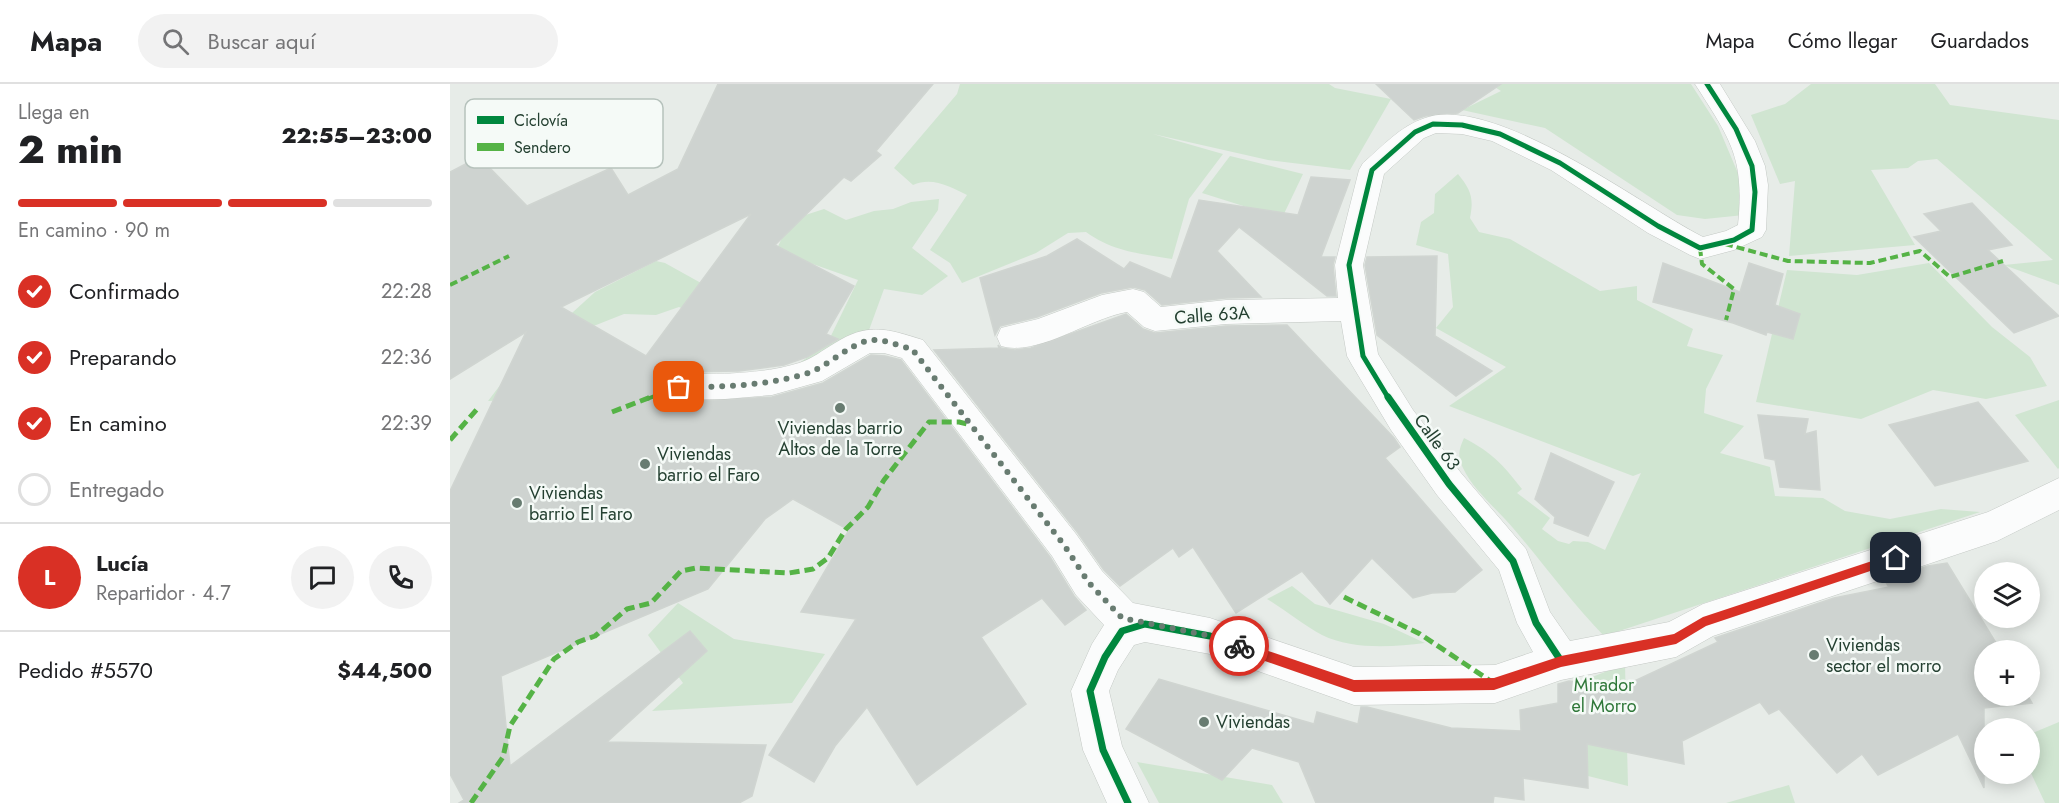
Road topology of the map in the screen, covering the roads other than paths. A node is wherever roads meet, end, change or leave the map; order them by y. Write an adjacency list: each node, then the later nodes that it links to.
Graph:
1 (1707, 84): 2 (street, Calle 63)
2 (1354, 309): 3 (street, Calle 63A); 7 (street, Calle 63)
3 (1012, 337)
4 (679, 387): 6 (street)
5 (2059, 493): 7 (street)
6 (1145, 624): 7 (street); 8 (street)
7 (1561, 661)
8 (1128, 803)

